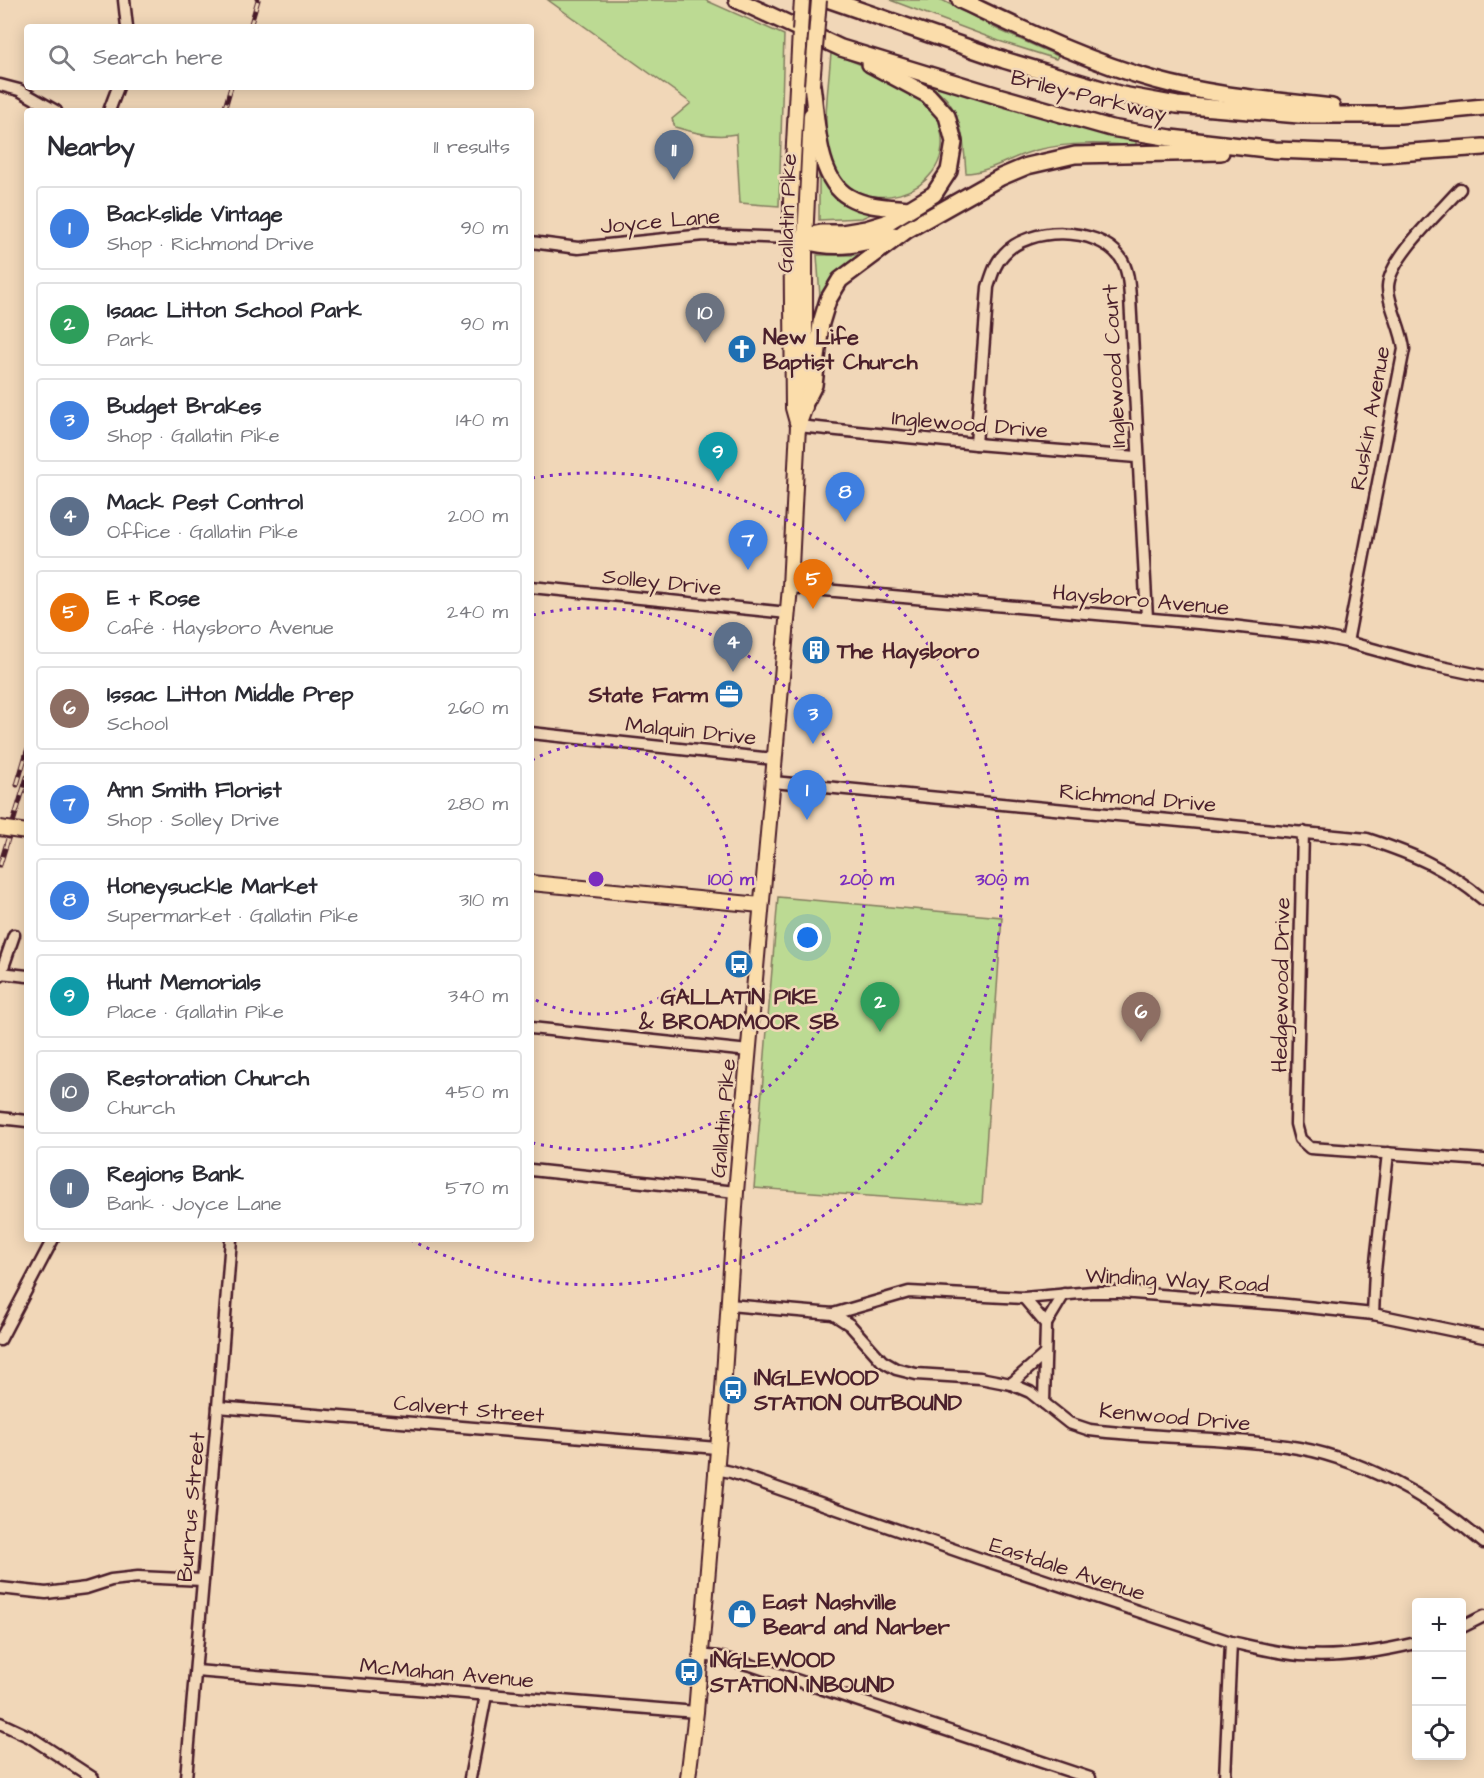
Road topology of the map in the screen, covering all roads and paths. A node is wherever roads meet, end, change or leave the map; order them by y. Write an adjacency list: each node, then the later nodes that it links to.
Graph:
1 (124, 0): 7 (street)
2 (736, 0): 8 (highway, Briley Parkway)
3 (802, 0): 21 (main road, Gallatin Pike, bridge)
4 (819, 0): 10 (main road, Gallatin Pike, bridge)
5 (830, 0): 15 (highway, Briley Parkway)
6 (960, 0): 15 (highway)
7 (127, 24)
8 (841, 48): 17 (highway, Briley Parkway); 19 (highway)
9 (0, 85): 13 (street)
10 (812, 85): 19 (highway); 21 (main road, Gallatin Pike)
11 (117, 90): 14 (street)
12 (1484, 107): 15 (highway, Briley Parkway)
13 (51, 108)
14 (110, 108)
15 (1400, 115)
16 (1484, 147): 17 (highway, Briley Parkway)
17 (1275, 150): 20 (highway)
18 (1460, 189): 31 (street, Ruskin Avenue)
19 (908, 209): 21 (highway)
20 (907, 230): 21 (highway); 23 (highway)
21 (801, 238): 22 (street, Joyce Lane); 23 (main road, Gallatin Pike); 24 (main road, Gallatin Pike)
22 (534, 242)
23 (805, 403): 24 (main road, Gallatin Pike)
24 (798, 426): 25 (street, Inglewood Drive); 28 (main road, Gallatin Pike)
25 (976, 444): 26 (street, Inglewood Drive); 26 (street, Inglewood Court)
26 (1137, 457): 30 (street, Inglewood Court)
27 (534, 587): 29 (street, Solley Drive)
28 (790, 587): 29 (main road, Gallatin Pike); 30 (street, Haysboro Avenue)
29 (788, 613): 34 (main road, Gallatin Pike)
30 (1147, 618): 31 (street, Haysboro Avenue)
31 (1347, 642): 32 (street, Haysboro Avenue)
32 (1484, 676)
33 (534, 733): 34 (street, Malquin Drive)
34 (774, 759): 35 (main road, Gallatin Pike)
35 (773, 782): 38 (street, Richmond Drive); 41 (main road, Gallatin Pike)
36 (0, 828): 37 (main road, bridge)
37 (24, 832)
38 (1303, 832): 40 (street, Richmond Drive); 49 (street, Hedgewood Drive)
39 (534, 883): 41 (main road)
40 (1484, 900)
41 (761, 905): 46 (main road, Gallatin Pike)
42 (14, 935): 43 (street)
43 (1, 975): 44 (street)
44 (24, 976)
45 (534, 1028): 46 (street)
46 (749, 1051): 52 (main road, Gallatin Pike)
47 (0, 1118): 48 (street)
48 (24, 1121)
49 (1388, 1153): 50 (street); 59 (street)
50 (1484, 1160)
51 (534, 1170): 52 (street)
52 (736, 1192): 57 (main road, Gallatin Pike)
53 (51, 1242): 62 (street)
54 (231, 1242): 66 (street, Burrus Street)
55 (1064, 1294): 56 (street, Winding Way Road); 59 (street, Winding Way Road); 60 (street)
56 (1024, 1298): 58 (street, Winding Way Road); 60 (street)
57 (729, 1305): 58 (street); 67 (main road, Gallatin Pike)
58 (833, 1314): 64 (street, Kenwood Drive)
59 (1373, 1314): 61 (street, Winding Way Road)
60 (1046, 1324): 63 (street)
61 (1484, 1337)
62 (0, 1340)
63 (1045, 1354): 64 (street); 65 (street)
64 (1011, 1384): 65 (street, Kenwood Drive)
65 (1044, 1403): 69 (street, Kenwood Drive)
66 (218, 1407): 67 (street, Calvert Street); 70 (street, Burrus Street)
67 (717, 1448): 68 (main road, Gallatin Pike)
68 (716, 1469): 74 (street, Eastdale Avenue); 76 (main road, Gallatin Pike)
69 (1484, 1543)
70 (203, 1580): 71 (street); 77 (street, Burrus Street)
71 (0, 1588)
72 (1484, 1616): 73 (street)
73 (1466, 1625)
74 (1231, 1642): 75 (street, Eastdale Avenue); 86 (street)
75 (1412, 1644)
76 (699, 1655): 79 (main road, Gallatin Pike); 85 (street)
77 (196, 1671): 78 (street, McMahan Avenue); 82 (street, Burrus Street)
78 (486, 1695): 79 (street, McMahan Avenue); 83 (street)
79 (696, 1712): 84 (main road, Gallatin Pike)
80 (0, 1723): 81 (street)
81 (93, 1778)
82 (186, 1778)
83 (470, 1778)
84 (688, 1778)
85 (1090, 1778)
86 (1225, 1778)

